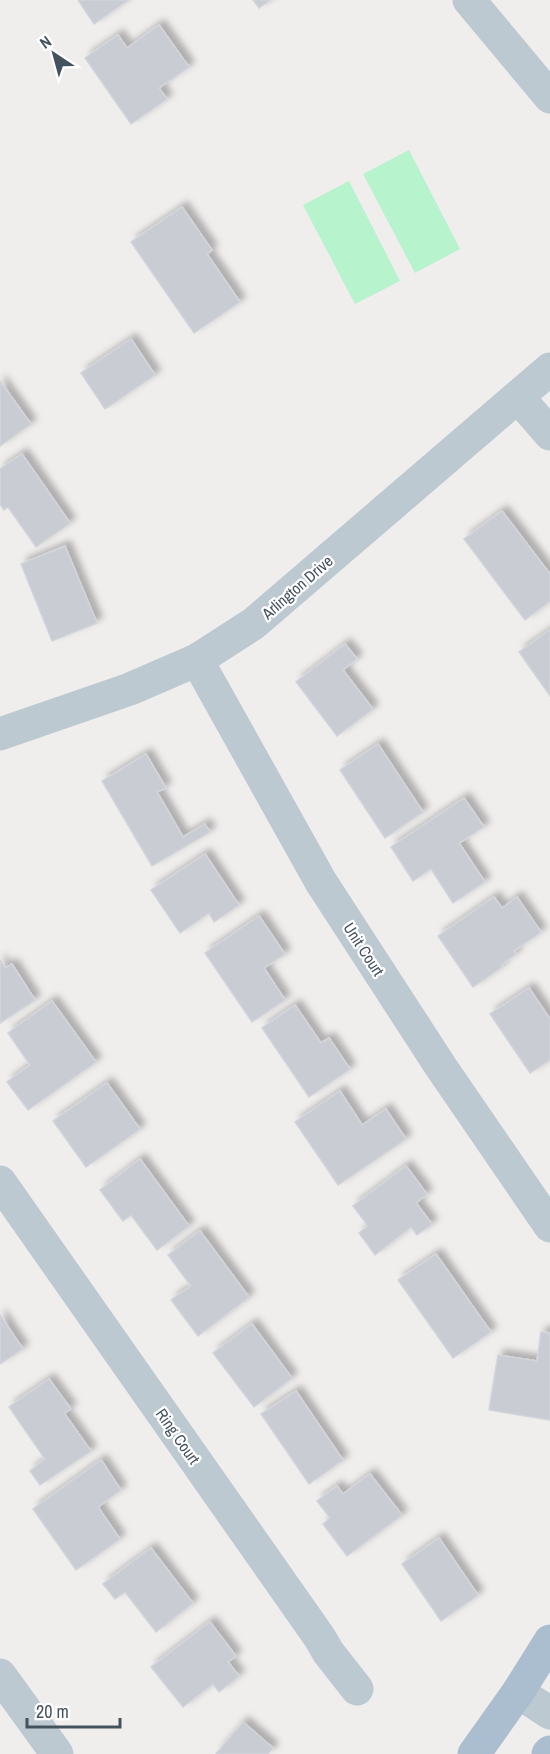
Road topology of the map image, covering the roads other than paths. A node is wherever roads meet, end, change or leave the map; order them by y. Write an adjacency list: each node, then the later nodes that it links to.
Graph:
1 (469, 0): 2 (street)
2 (550, 97)
3 (550, 369): 4 (street, Arlington Drive)
4 (518, 397): 5 (street); 6 (street, Arlington Drive)
5 (550, 434)
6 (197, 660): 7 (street, Arlington Drive); 9 (street, Unit Court)
7 (0, 733)
8 (0, 1182): 12 (street, Ring Court)
9 (550, 1226)
10 (550, 1641): 13 (main road)
11 (0, 1675): 15 (street)
12 (357, 1689)
13 (518, 1692): 14 (street); 16 (main road)
14 (550, 1713)
15 (57, 1754)
16 (474, 1754)

